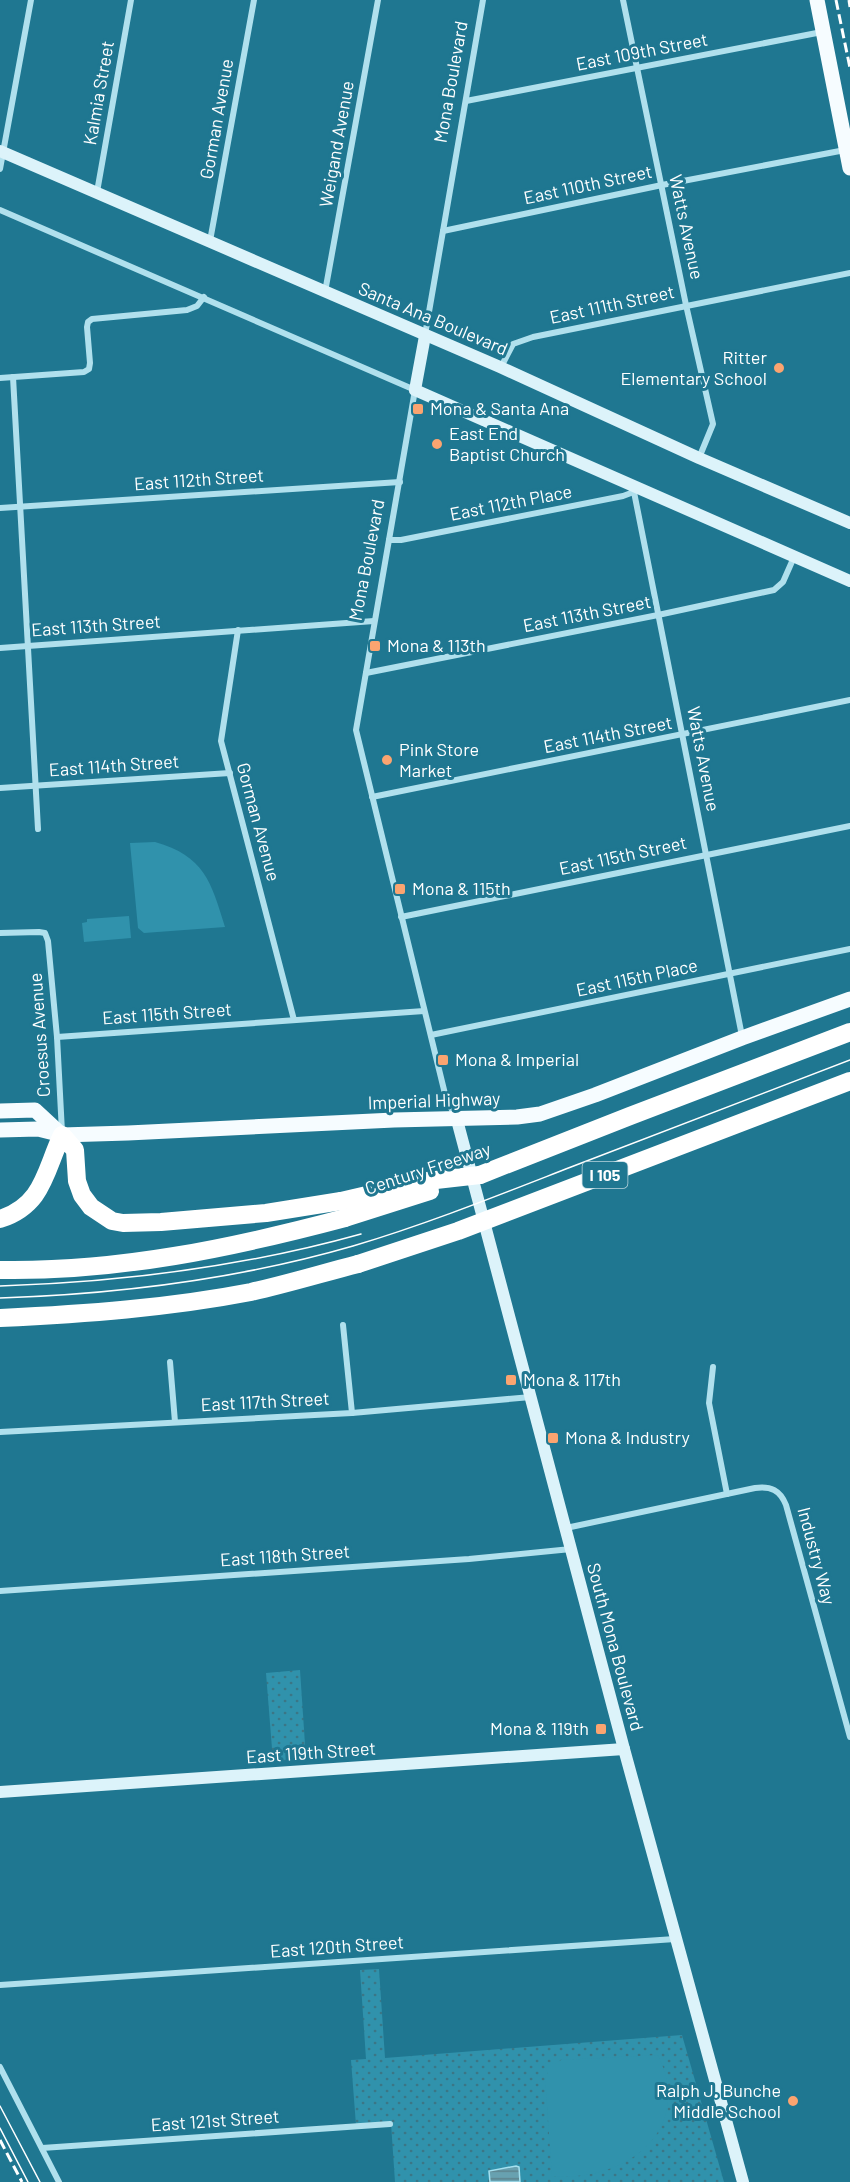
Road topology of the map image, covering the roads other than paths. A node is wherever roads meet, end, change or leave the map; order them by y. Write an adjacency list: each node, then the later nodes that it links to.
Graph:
1 (31, 0): 12 (street)
2 (131, 0): 16 (street, Kalmia Street)
3 (254, 0): 19 (street, Gorman Avenue)
4 (378, 0): 21 (street, Weigand Avenue)
5 (483, 0): 10 (street, Mona Boulevard)
6 (623, 0): 9 (street, Watts Avenue)
7 (817, 0): 8 (main road)
8 (823, 32): 9 (street, East 109th Street); 11 (main road)
9 (638, 68): 10 (street, East 109th Street); 15 (street, Watts Avenue)
10 (466, 101): 18 (street, Mona Boulevard)
11 (846, 150): 13 (main road); 15 (street, East 110th Street)
12 (2, 152): 14 (street); 16 (street, Santa Ana Boulevard)
13 (850, 168)
14 (0, 169)
15 (662, 185): 18 (street, East 110th Street); 23 (street, Watts Avenue)
16 (97, 192): 19 (street, Santa Ana Boulevard)
17 (0, 210): 22 (street)
18 (443, 231): 24 (street, Mona Boulevard)
19 (210, 243): 21 (street, Santa Ana Boulevard)
20 (850, 273): 23 (street, East 111th Street)
21 (325, 292): 24 (street, Santa Ana Boulevard)
22 (204, 297): 26 (street); 28 (street)
23 (686, 305): 25 (street, East 111th Street); 29 (street, Watts Avenue)
24 (425, 336): 25 (street, Santa Ana Boulevard); 28 (street, Mona Boulevard)
25 (500, 367): 29 (street, Santa Ana Boulevard)
26 (13, 377): 27 (street); 32 (street)
27 (0, 378)
28 (415, 390): 30 (street, Mona Boulevard); 31 (street)
29 (699, 458): 34 (street, Santa Ana Boulevard)
30 (400, 482): 32 (street, East 112th Street); 35 (street, Mona Boulevard)
31 (633, 486): 35 (street, East 112th Place); 36 (street); 38 (street, Watts Avenue)
32 (20, 507): 33 (street, East 112th Street); 41 (street)
33 (0, 508)
34 (850, 523)
35 (389, 540): 39 (street, Mona Boulevard)
36 (794, 557): 37 (street); 38 (street, East 113th Street)
37 (850, 581)
38 (658, 615): 43 (street, East 113th Street); 45 (street, Watts Avenue)
39 (374, 621): 40 (street, East 113th Street); 43 (street, Mona Boulevard)
40 (238, 630): 41 (street, East 113th Street); 46 (street, Gorman Avenue)
41 (28, 646): 42 (street, East 113th Street); 47 (street)
42 (0, 648)
43 (366, 673): 49 (street, Mona Boulevard)
44 (850, 700): 45 (street, East 114th Street)
45 (684, 735): 49 (street, East 114th Street); 52 (street, Watts Avenue)
46 (230, 773): 47 (street, East 114th Street); 59 (street, Gorman Avenue)
47 (37, 786): 48 (street, East 114th Street); 51 (street)
48 (0, 788)
49 (372, 797): 53 (street, Mona Boulevard)
50 (850, 826): 52 (street, East 115th Street)
51 (38, 829)
52 (706, 854): 53 (street, East 115th Street); 56 (street, Watts Avenue)
53 (401, 917): 58 (street, Mona Boulevard)
54 (0, 933): 62 (street, Croesus Avenue)
55 (850, 950): 56 (street, East 115th Place)
56 (730, 973): 61 (street, East 115th Place); 63 (street, Watts Avenue)
57 (850, 999): 63 (main road, Imperial Highway)
58 (424, 1011): 59 (street, East 115th Street); 61 (street, Mona Boulevard)
59 (294, 1020): 62 (street, East 115th Street)
60 (850, 1032): 69 (highway, Century Freeway / I 105, bridge)
61 (431, 1035): 66 (street, Mona Boulevard)
62 (57, 1037): 68 (street, Croesus Avenue)
63 (742, 1038): 66 (main road, Imperial Highway)
64 (850, 1081): 72 (highway, I 105, bridge)
65 (0, 1111): 68 (main road)
66 (457, 1119): 68 (main road, Imperial Highway); 76 (street, South Mona Boulevard)
67 (0, 1130): 68 (main road, Imperial Highway)
68 (62, 1135): 69 (highway); 70 (highway)
69 (343, 1210): 71 (highway)
70 (0, 1220)
71 (0, 1270)
72 (0, 1318)
73 (343, 1325): 77 (street)
74 (170, 1362): 78 (street)
75 (713, 1367): 80 (street)
76 (531, 1397): 77 (street, East 117th Street); 81 (street, South Mona Boulevard)
77 (352, 1413): 78 (street, East 117th Street)
78 (175, 1422): 79 (street, East 117th Street)
79 (0, 1432)
80 (727, 1494): 81 (street, Industry Way); 84 (street, Industry Way)
81 (565, 1528): 82 (street, South Mona Boulevard)
82 (571, 1549): 83 (street, East 118th Street); 85 (street, South Mona Boulevard)
83 (0, 1591)
84 (850, 1737)
85 (624, 1749): 86 (street, East 119th Street); 87 (street, South Mona Boulevard)
86 (0, 1792)
87 (675, 1939): 88 (street, East 120th Street); 93 (street, South Mona Boulevard)
88 (0, 1985)
89 (0, 2067): 91 (street)
90 (390, 2124): 91 (street, East 121st Street)
91 (42, 2148): 92 (street)
92 (59, 2182)
93 (743, 2182)

